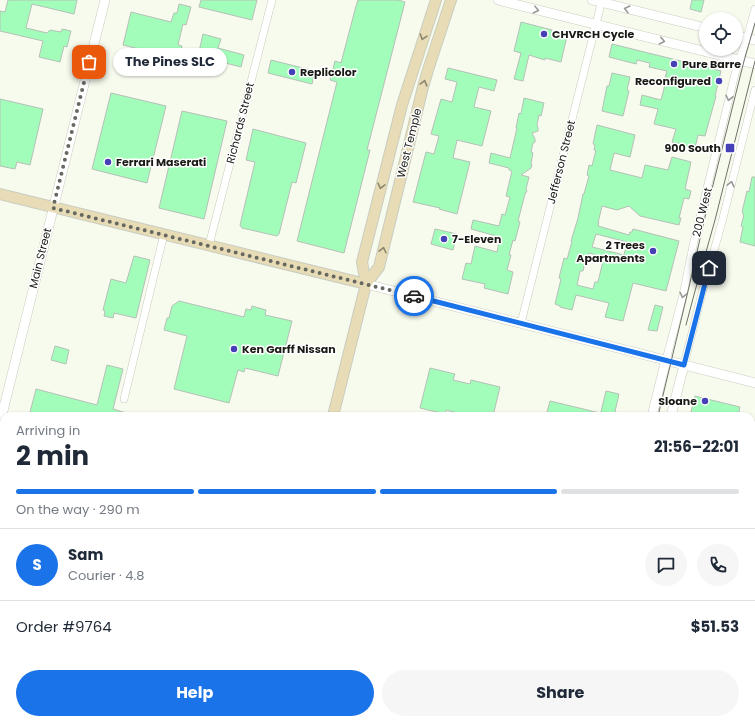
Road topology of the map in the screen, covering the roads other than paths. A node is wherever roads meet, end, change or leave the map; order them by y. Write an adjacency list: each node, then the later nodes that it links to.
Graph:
1 (105, 0): 16 (street, Main Street)
2 (272, 0): 18 (street, Richards Street)
3 (436, 0): 19 (main road, West Temple, one-way to 19)
4 (451, 0): 19 (main road, West Temple, one-way to 4)
5 (498, 0): 9 (street, one-way to 9)
6 (592, 0): 7 (street)
7 (601, 1): 9 (street, Jefferson Street); 10 (street, one-way to 7)
8 (755, 9): 11 (street, 200 West)
9 (596, 25): 12 (street, one-way to 12); 20 (street, Jefferson Street)
10 (699, 26)
11 (751, 39): 12 (street, 200 West)
12 (739, 60): 13 (street); 21 (street, 200 West, one-way to 21)
13 (755, 64)
14 (755, 90): 22 (street, 200 West, one-way to 14)
15 (0, 194): 16 (main road)
16 (53, 208): 17 (main road); 25 (street, Main Street)
17 (164, 234): 18 (main road); 24 (street)
18 (209, 245): 19 (main road)
19 (366, 284): 20 (street); 26 (main road, West Temple)
20 (521, 324): 21 (street)
21 (666, 360): 22 (street); 27 (street, 200 West)
22 (684, 365): 23 (street); 28 (street, 200 West)
23 (755, 383)
24 (124, 399)
25 (3, 412)
26 (334, 412)
27 (653, 412)
28 (672, 412)

